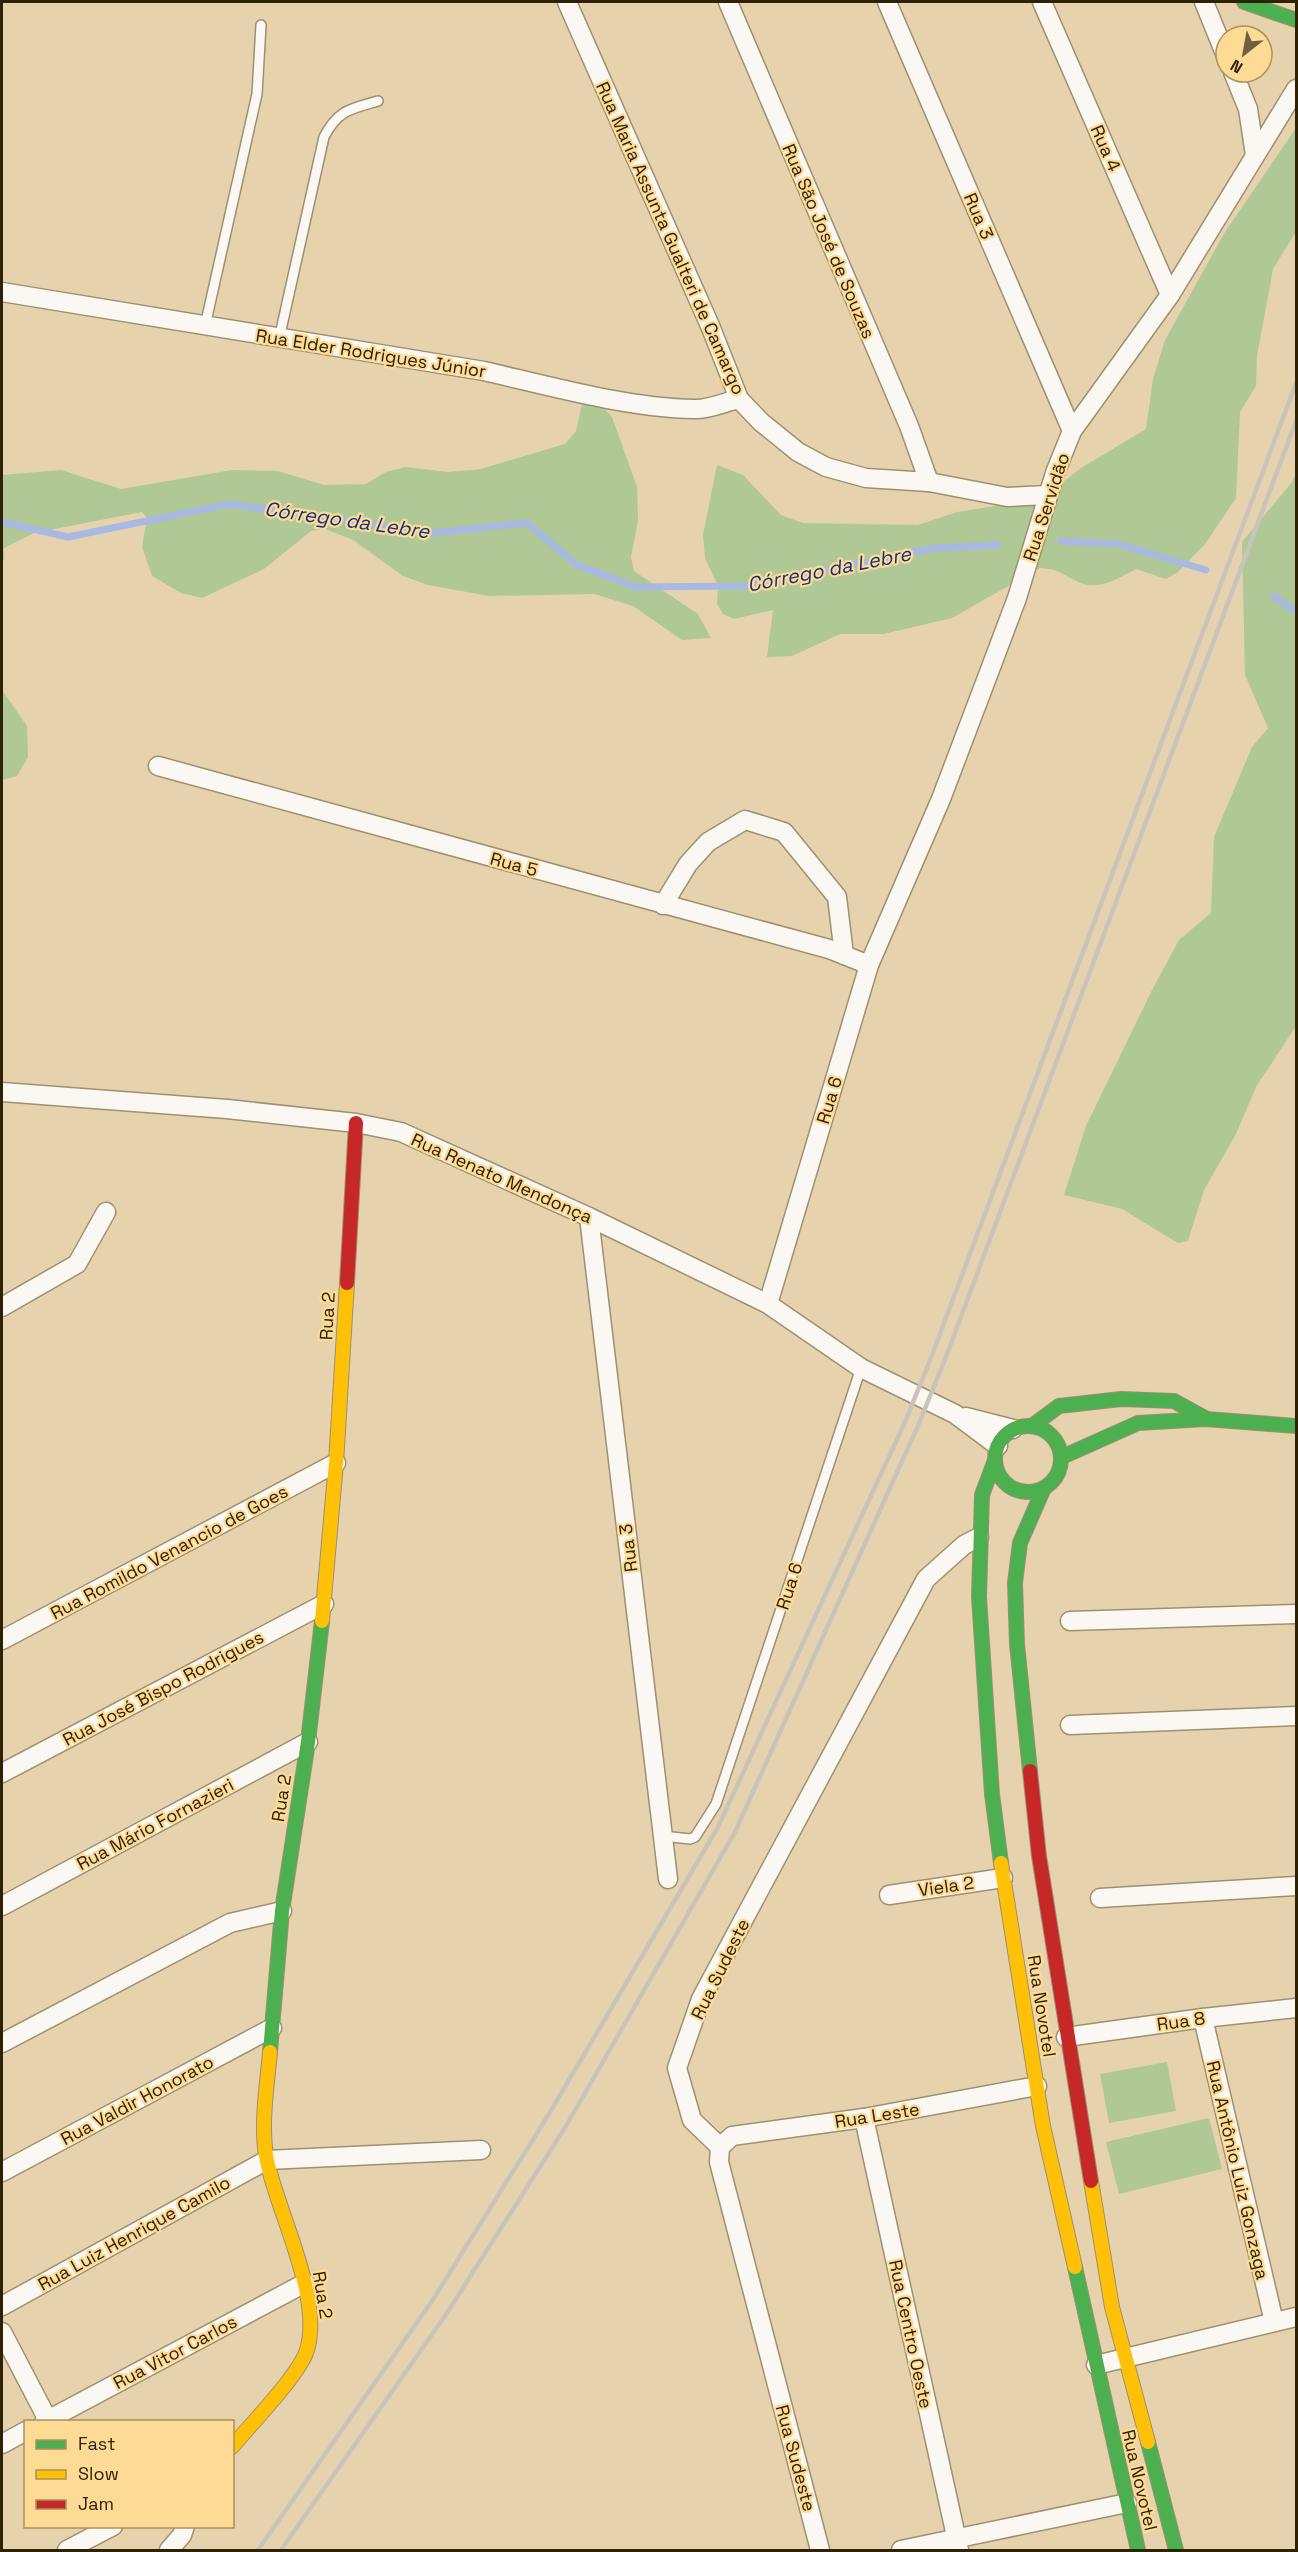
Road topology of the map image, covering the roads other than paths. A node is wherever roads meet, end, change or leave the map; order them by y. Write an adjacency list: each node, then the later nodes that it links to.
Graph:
1 (567, 2): 18 (street, Rua Maria Assunta Gualteri de Camargo)
2 (728, 2): 20 (street, Rua São José de Souzas)
3 (886, 2): 19 (street, Rua 3)
4 (1042, 2): 15 (street, Rua 4)
5 (1204, 2): 9 (street)
6 (1244, 2): 7 (street)
7 (1296, 20)
8 (261, 25): 16 (lane)
9 (1214, 27)
10 (1238, 84): 13 (street)
11 (1296, 88): 13 (street, Rua Servidão)
12 (378, 101): 17 (lane)
13 (1255, 154): 15 (street, Rua Servidão)
14 (2, 292): 16 (street, Rua Elder Rodrigues Júnior)
15 (1170, 296): 19 (street, Rua Servidão)
16 (205, 326): 17 (street, Rua Elder Rodrigues Júnior)
17 (279, 339): 18 (street, Rua Elder Rodrigues Júnior)
18 (739, 399): 20 (street, Rua Maria Assunta Gualteri de Camargo)
19 (1072, 431): 21 (street, Rua Servidão)
20 (928, 482): 21 (street, Rua Maria Assunta Gualteri de Camargo)
21 (1048, 495): 25 (street, Rua Servidão)
22 (158, 766): 23 (street, Rua 5)
23 (663, 905): 24 (street, Rua 5); 24 (street)
24 (844, 955): 25 (street, Rua 5)
25 (869, 965): 30 (street, Rua 6)
26 (2, 1092): 27 (street, Rua Renato Mendonça)
27 (356, 1123): 29 (street, Rua Renato Mendonça); 40 (street, Rua 2)
28 (106, 1212): 31 (street)
29 (589, 1217): 30 (street, Rua Renato Mendonça); 51 (street, Rua 3)
30 (768, 1304): 32 (street, Rua Renato Mendonça)
31 (2, 1307)
32 (861, 1368): 33 (street, Rua Renato Mendonça); 51 (lane, Rua 6)
33 (956, 1414): 37 (street, Rua Renato Mendonça); 38 (street, Rua Renato Mendonça)
34 (1206, 1419): 35 (street); 36 (street); 39 (street)
35 (1032, 1426): 37 (street); 39 (street)
36 (1296, 1426)
37 (1013, 1429): 38 (street)
38 (997, 1453): 41 (street); 42 (street, Rua Novotel)
39 (1062, 1457): 41 (street)
40 (336, 1463): 43 (street, Rua 2); 46 (street, Rua Romildo Venancio de Goes)
41 (1044, 1488): 63 (street, Rua Novotel)
42 (979, 1537): 52 (street, Rua Novotel); 67 (street, Rua Sudeste)
43 (324, 1604): 49 (street, Rua 2); 50 (street, Rua José Bispo Rodrigues)
44 (1296, 1614): 45 (street)
45 (1070, 1621)
46 (2, 1640)
47 (1296, 1716): 48 (street)
48 (1070, 1725)
49 (308, 1742): 57 (street, Rua Mário Fornazieri); 58 (street, Rua 2)
50 (2, 1773)
51 (663, 1836): 53 (street, Rua 3)
52 (1003, 1878): 55 (street, Viela 2); 59 (street, Rua Novotel)
53 (668, 1879)
54 (1296, 1886): 56 (street)
55 (889, 1895)
56 (1100, 1898)
57 (2, 1906)
58 (282, 1911): 62 (street, Rua 2); 64 (street)
59 (1022, 1997): 63 (street); 65 (street, Rua Novotel)
60 (1296, 2008): 61 (street, Rua 8)
61 (1203, 2018): 63 (street, Rua 8); 74 (street, Rua Antônio Luiz Gonzaga)
62 (272, 2028): 69 (street, Rua 2); 70 (street, Rua Valdir Honorato)
63 (1066, 2037): 65 (street); 76 (street, Rua Novotel)
64 (2, 2043)
65 (1037, 2086): 66 (street, Rua Leste); 77 (street, Rua Novotel)
66 (864, 2118): 67 (street, Rua Leste); 86 (street, Rua Centro Oeste)
67 (720, 2146): 89 (street, Rua Sudeste)
68 (481, 2150): 69 (street)
69 (267, 2160): 71 (street, Rua 2); 72 (street, Rua Luiz Henrique Camilo)
70 (2, 2172)
71 (305, 2283): 79 (street, Rua Vitor Carlos); 82 (street, Rua 2)
72 (2, 2306)
73 (1296, 2317): 74 (street)
74 (1274, 2322): 76 (street)
75 (2, 2331): 78 (street)
76 (1125, 2358): 77 (street); 92 (street, Rua Novotel)
77 (1096, 2365): 83 (street, Rua Novotel)
78 (46, 2420)
79 (49, 2420)
80 (24, 2432): 81 (street)
81 (2, 2444)
82 (234, 2445)
83 (1126, 2503): 86 (street); 91 (street, Rua Novotel)
84 (107, 2528): 87 (street)
85 (184, 2528): 88 (street)
86 (957, 2544): 90 (street)
87 (68, 2550)
88 (169, 2550)
89 (820, 2550)
90 (901, 2550)
91 (1138, 2550)
92 (1176, 2550)

